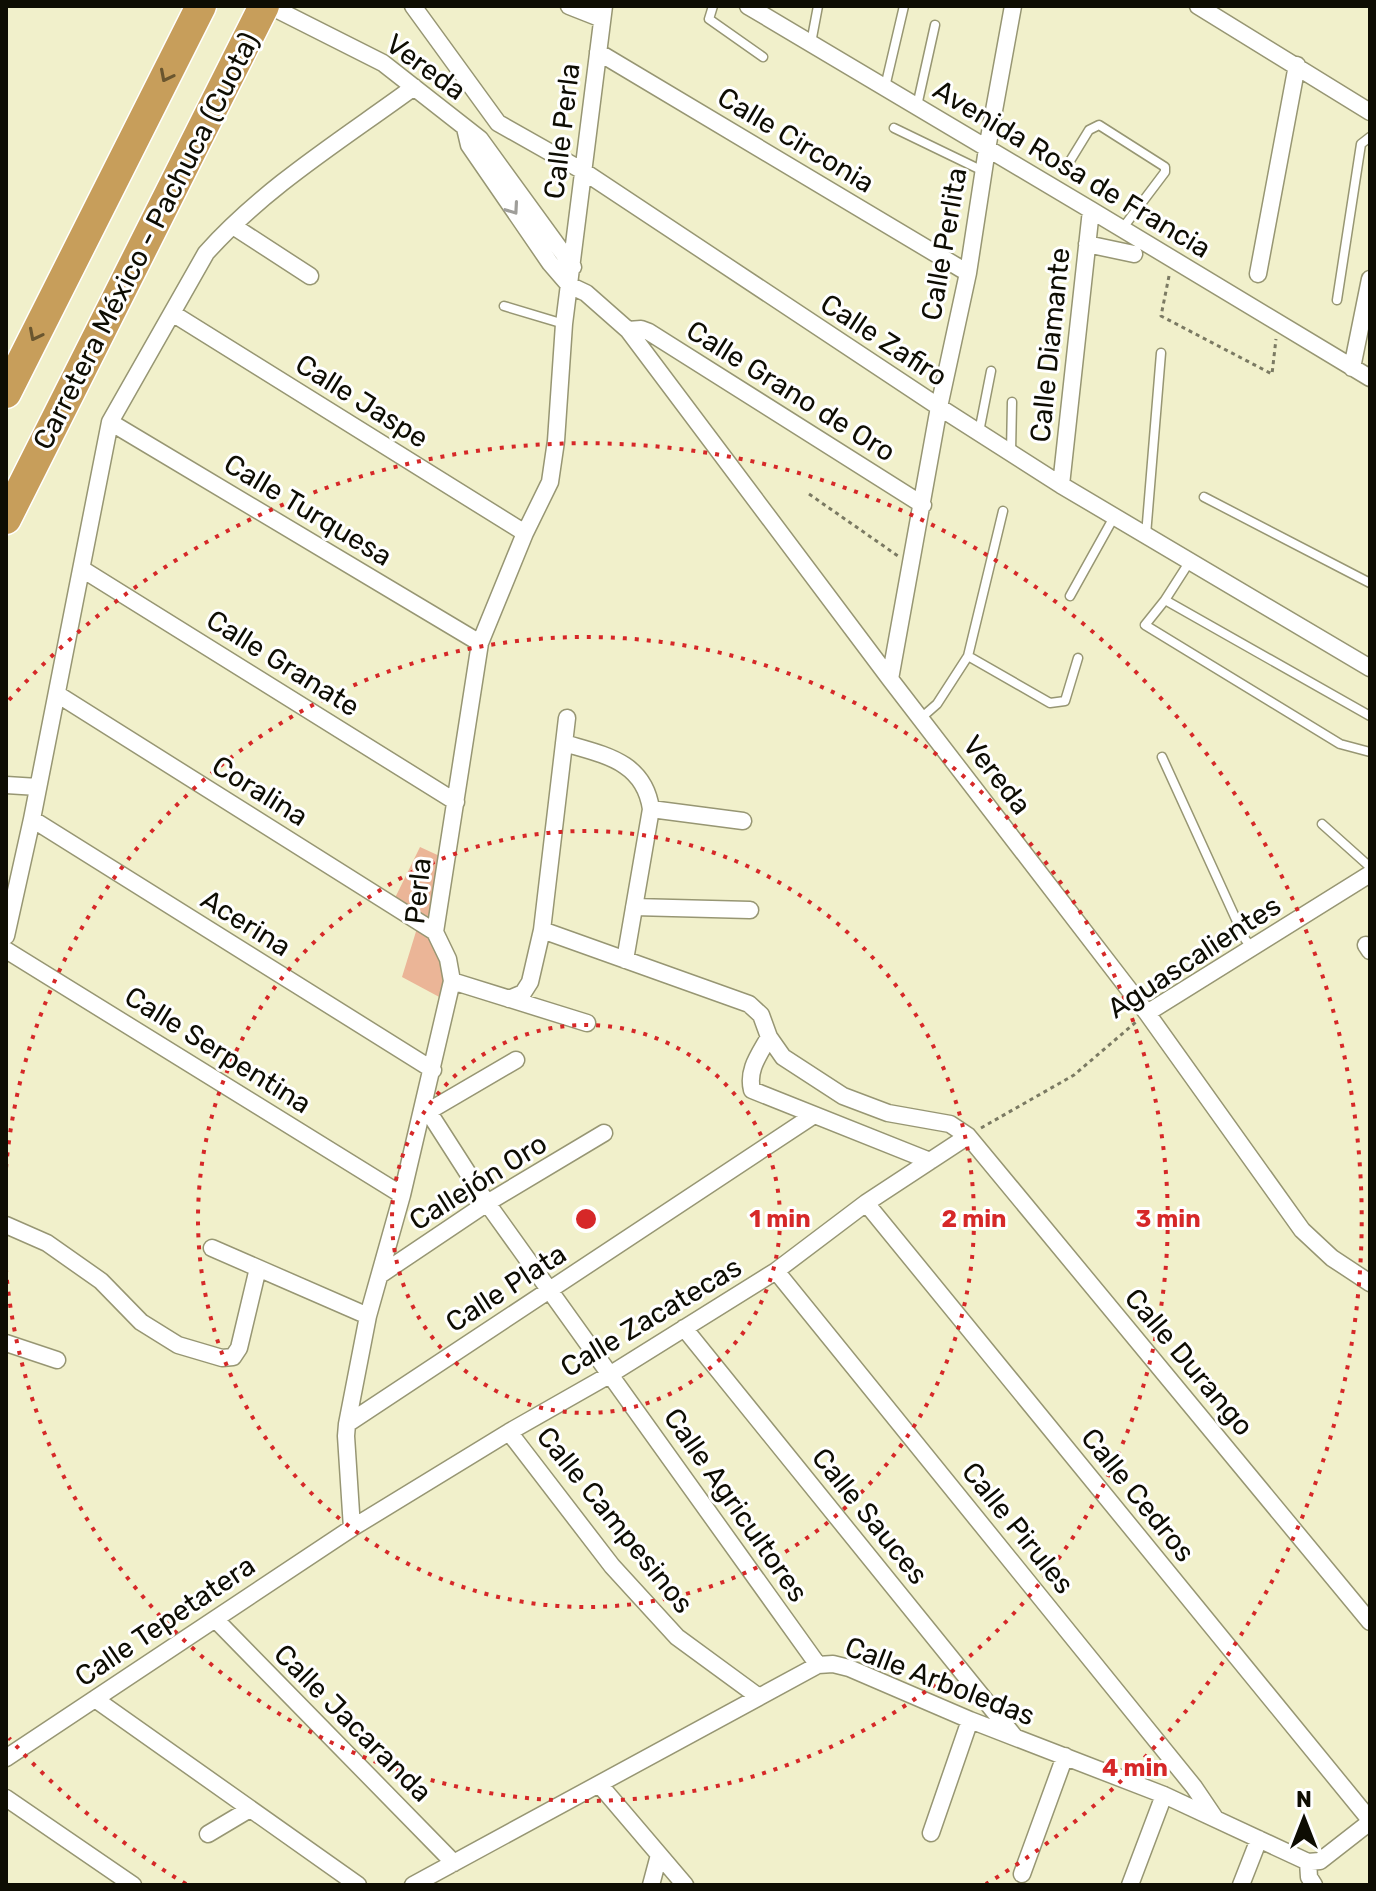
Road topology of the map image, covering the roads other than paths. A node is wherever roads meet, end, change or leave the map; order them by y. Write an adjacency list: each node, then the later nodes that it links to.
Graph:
1 (201, 6): 50 (highway, Carretera México - Pachuca (Cuota), one-way to 50)
2 (413, 6): 21 (street, Calle Zafiro)
3 (569, 6): 11 (street)
4 (713, 6): 15 (lane)
5 (748, 6): 13 (street, Avenida Rosa de Francia)
6 (818, 6): 13 (lane)
7 (904, 6): 18 (lane)
8 (1013, 6): 25 (street, Calle Perlita)
9 (1198, 6): 16 (street)
10 (273, 8): 17 (street, Vereda); 61 (highway, Carretera México - Pachuca (Cuota))
11 (603, 12): 14 (street, Calle Perla)
12 (935, 25): 19 (lane)
13 (811, 44): 18 (street, Avenida Rosa de Francia)
14 (598, 52): 27 (street, Calle Perla); 35 (street, Calle Circonia)
15 (763, 57)
16 (1297, 65): 20 (street); 36 (street)
17 (414, 87): 23 (street, Vereda); 30 (street)
18 (884, 87): 19 (street, Avenida Rosa de Francia)
19 (917, 107): 25 (street, Avenida Rosa de Francia)
20 (1370, 112)
21 (498, 123): 23 (street); 27 (street, Calle Zafiro)
22 (894, 128): 28 (lane)
23 (471, 137): 34 (street, Vereda); 39 (street, Vereda, one-way to 39)
24 (1370, 137): 41 (lane)
25 (987, 149): 28 (street, Calle Perlita); 29 (street, Avenida Rosa de Francia)
26 (1070, 161): 31 (lane)
27 (583, 171): 34 (street, Calle Perla); 52 (street, Calle Zafiro)
28 (983, 171): 35 (street, Calle Perlita)
29 (1091, 210): 31 (street, Avenida Rosa de Francia); 32 (street, Calle Diamante)
30 (233, 226): 37 (street); 43 (street)
31 (1122, 229): 47 (street, Avenida Rosa de Francia)
32 (1087, 244): 33 (street); 56 (street, Calle Diamante)
33 (1134, 254)
34 (571, 262): 39 (street, Perla); 40 (street, Vereda)
35 (968, 273): 52 (street, Calle Perlita)
36 (1258, 274)
37 (310, 276)
38 (1370, 279): 47 (street)
39 (569, 285): 40 (street, Vereda); 44 (street, Perla)
40 (586, 293): 45 (street, Vereda)
41 (1337, 300)
42 (504, 306): 44 (lane)
43 (172, 313): 53 (street); 62 (street, Calle Jaspe)
44 (564, 324): 62 (street, Perla)
45 (628, 330): 58 (street, Calle Grano de Oro); 73 (street, Vereda)
46 (1161, 353): 63 (lane)
47 (1352, 368): 49 (street, Avenida Rosa de Francia)
48 (991, 371): 54 (lane)
49 (1370, 378)
50 (6, 393)
51 (1012, 402): 55 (lane)
52 (939, 407): 54 (street, Calle Zafiro); 58 (street, Calle Perlita)
53 (110, 422): 65 (street); 69 (street, Calle Turquesa)
54 (979, 433): 55 (street, Calle Zafiro)
55 (1011, 453): 56 (street, Calle Zafiro)
56 (1061, 485): 60 (street, Calle Zafiro)
57 (1204, 497): 66 (lane)
58 (923, 505): 73 (street, Calle Perlita)
59 (1003, 511): 70 (lane)
60 (1114, 517): 63 (street, Calle Zafiro); 67 (lane)
61 (6, 519)
62 (525, 533): 69 (street, Perla)
63 (1146, 535): 64 (street, Calle Zafiro)
64 (1190, 561): 68 (lane); 72 (street, Calle Zafiro)
65 (82, 569): 74 (street); 83 (street, Calle Granate)
66 (1370, 583)
67 (1070, 596)
68 (1165, 600): 75 (lane); 79 (lane)
69 (480, 643): 83 (street, Perla)
70 (968, 656): 71 (lane); 77 (lane)
71 (1078, 658)
72 (1370, 668)
73 (890, 679): 77 (street, Vereda)
74 (57, 694): 82 (street); 94 (street, Coralina)
75 (1370, 716)
76 (567, 718): 78 (street)
77 (920, 718): 101 (street, Vereda)
78 (564, 743): 84 (street); 93 (street)
79 (1370, 752)
80 (1162, 757): 96 (lane)
81 (6, 785): 82 (street)
82 (38, 787): 85 (street)
83 (456, 802): 94 (street, Perla)
84 (651, 809): 86 (street); 91 (street)
85 (32, 819): 90 (street); 105 (street, Acerina)
86 (743, 821)
87 (1322, 824): 88 (lane)
88 (1370, 867)
89 (1370, 874): 96 (street, Aguascalientes)
90 (11, 890): 95 (street)
91 (634, 907): 92 (street); 98 (street)
92 (750, 910)
93 (542, 930): 98 (street); 100 (street)
94 (435, 932): 99 (street, Perla)
95 (6, 936)
96 (1251, 948): 101 (street, Aguascalientes)
97 (6, 950): 111 (street, Calle Serpentina)
98 (625, 960): 103 (street)
99 (452, 981): 100 (street); 105 (street, Perla)
100 (509, 999): 102 (street)
101 (1147, 1013): 119 (street, Vereda)
102 (587, 1023)
103 (769, 1037): 107 (street); 109 (street)
104 (516, 1060): 106 (street)
105 (433, 1070): 106 (street, Perla)
106 (425, 1113): 111 (street, Perla); 112 (street)
107 (814, 1115): 110 (street); 120 (street, Calle Plata)
108 (604, 1133): 112 (street, Callejón Oro)
109 (968, 1136): 110 (street, Calle Zacatecas); 130 (street, Calle Durango)
110 (930, 1161): 113 (street, Calle Zacatecas)
111 (402, 1195): 118 (street, Perla)
112 (487, 1203): 118 (street, Callejón Oro); 120 (street)
113 (866, 1203): 117 (street, Calle Zacatecas); 143 (street, Calle Cedros)
114 (6, 1225): 116 (street)
115 (212, 1248): 116 (street)
116 (258, 1268): 121 (street)
117 (776, 1271): 122 (street, Calle Zacatecas); 142 (street, Calle Pirules)
118 (380, 1275): 121 (street, Perla)
119 (1370, 1283)
120 (549, 1291): 125 (street); 126 (street, Calle Plata)
121 (368, 1316): 126 (street, Perla)
122 (684, 1328): 125 (street, Calle Zacatecas); 135 (street, Calle Sauces)
123 (6, 1343): 124 (street)
124 (57, 1360)
125 (611, 1374): 127 (street, Calle Zacatecas); 131 (street, Calle Agricultores)
126 (347, 1424): 128 (street, Perla)
127 (509, 1432): 128 (street, Calle Zacatecas); 132 (street, Calle Campesinos)
128 (352, 1528): 129 (street, Calle Tepetatera)
129 (215, 1619): 133 (street, Calle Tepetatera); 149 (street, Calle Jacaranda)
130 (1370, 1622)
131 (818, 1665): 132 (street, Calle Arboledas); 134 (street, Calle Arboledas)
132 (759, 1697): 138 (street, Calle Arboledas)
133 (95, 1699): 137 (street, Calle Tepetatera); 141 (street)
134 (970, 1720): 135 (street, Calle Arboledas); 144 (street)
135 (1015, 1737): 136 (street, Calle Arboledas)
136 (1065, 1756): 139 (street, Calle Arboledas); 150 (street)
137 (6, 1758)
138 (599, 1784): 147 (street); 149 (street, Calle Arboledas)
139 (1164, 1795): 142 (street, Calle Arboledas); 156 (street)
140 (6, 1798): 151 (street)
141 (250, 1809): 145 (street); 152 (street)
142 (1216, 1820): 146 (street, Calle Arboledas)
143 (1370, 1821): 148 (street)
144 (931, 1833)
145 (208, 1834)
146 (1259, 1839): 148 (street, Calle Arboledas); 157 (street)
147 (659, 1855): 154 (street); 155 (street)
148 (1308, 1862): 158 (street)
149 (454, 1863): 153 (street, Calle Arboledas)
150 (1022, 1874)
151 (133, 1885)
152 (358, 1885)
153 (413, 1885)
154 (651, 1885)
155 (685, 1885)
156 (1130, 1885)
157 (1241, 1885)
158 (1314, 1885)

